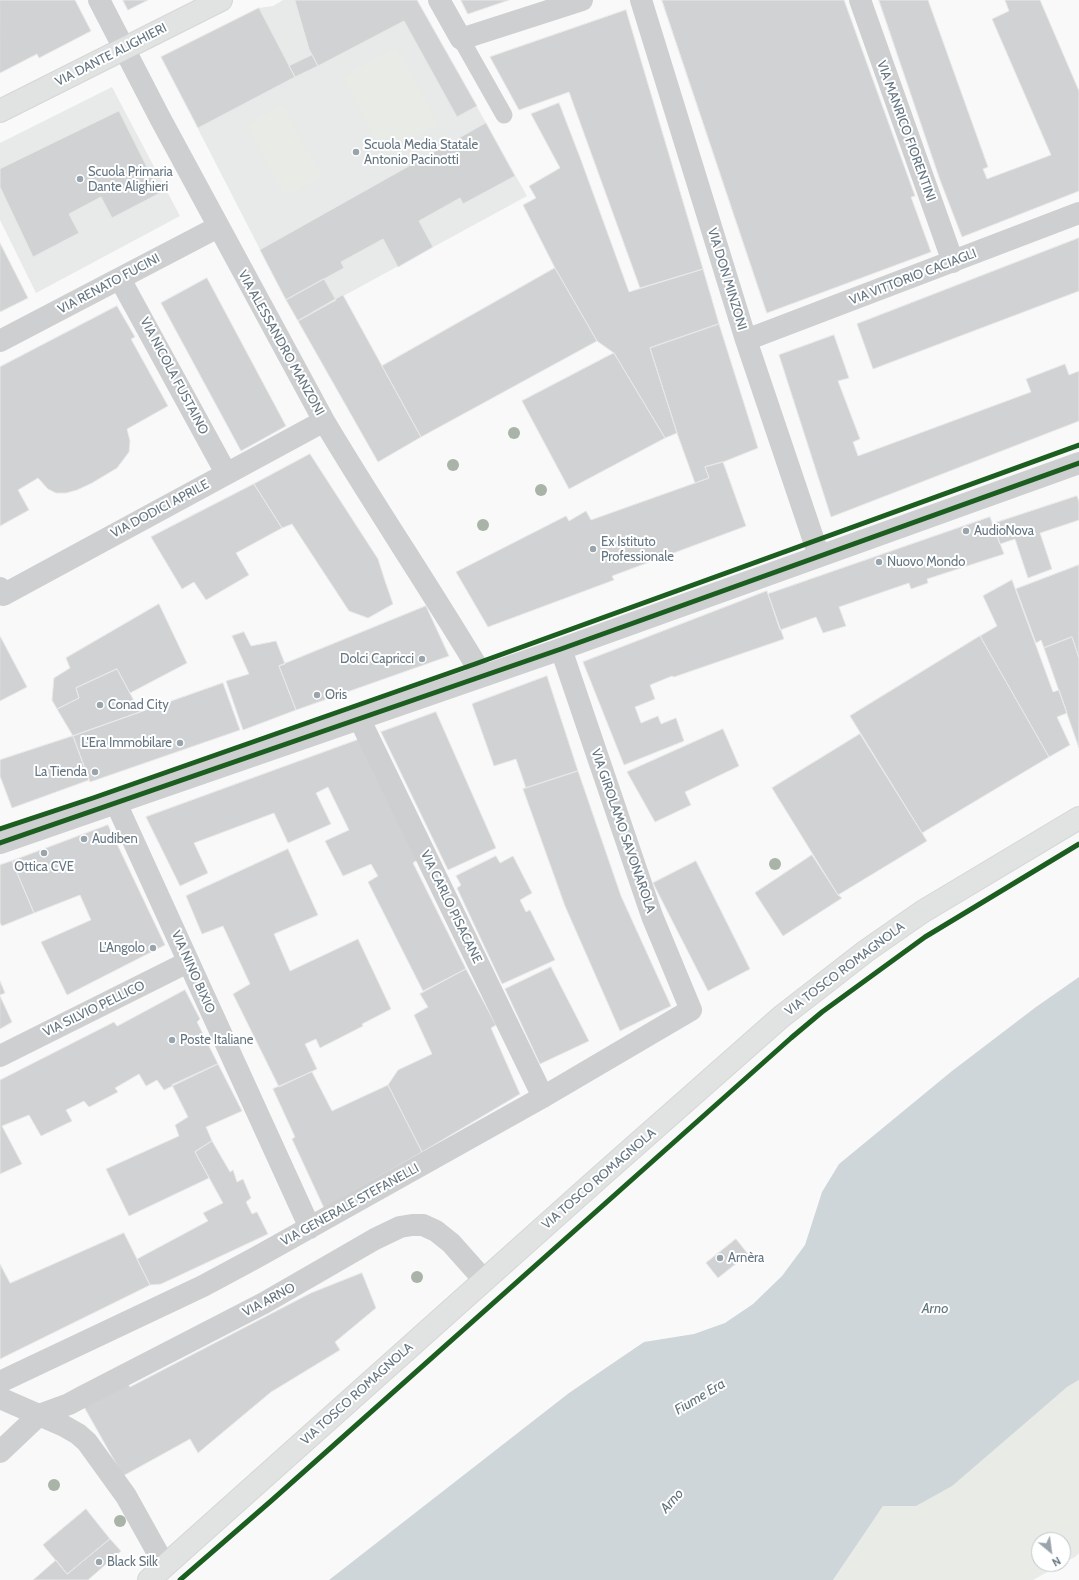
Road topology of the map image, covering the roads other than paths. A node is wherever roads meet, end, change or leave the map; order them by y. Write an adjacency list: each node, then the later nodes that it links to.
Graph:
1 (99, 0): 8 (street, VIA ALESSANDRO MANZONI)
2 (221, 0): 8 (main road, VIA DANTE ALIGHIERI)
3 (439, 0): 7 (street)
4 (582, 0): 7 (street)
5 (641, 0): 15 (street, VIA DON MINZONI)
6 (860, 0): 13 (street, VIA MANRICO FIORENTINI)
7 (461, 39): 10 (lane)
8 (123, 49): 9 (main road, VIA DANTE ALIGHIERI); 12 (street, VIA ALESSANDRO MANZONI)
9 (0, 110)
10 (504, 116)
11 (1079, 213): 13 (street, VIA VITTORIO CACIAGLI)
12 (218, 226): 14 (street, VIA RENATO FUCINI); 17 (street, VIA ALESSANDRO MANZONI)
13 (953, 262): 15 (street, VIA VITTORIO CACIAGLI)
14 (120, 278): 16 (street, VIA RENATO FUCINI); 19 (street, VIA NICOLA FUSTAINO)
15 (746, 340): 20 (street, VIA DON MINZONI)
16 (0, 341)
17 (324, 421): 19 (street, VIA DODICI APRILE); 23 (street, VIA ALESSANDRO MANZONI)
18 (1079, 464): 20 (street)
19 (226, 473): 21 (street, VIA DODICI APRILE)
20 (819, 556): 22 (street)
21 (0, 588)
22 (561, 649): 23 (street); 29 (street, VIA GIROLAMO SAVONAROLA)
23 (482, 676): 24 (street)
24 (359, 718): 25 (street); 31 (street, VIA CARLO PISACANE)
25 (116, 803): 27 (street); 28 (street, VIA NINO BIXIO)
26 (1079, 818): 33 (main road, VIA TOSCO ROMAGNOLA)
27 (1, 841)
28 (188, 962): 30 (street, VIA SILVIO PELLICO); 32 (street, VIA NINO BIXIO)
29 (691, 1010): 31 (street, VIA GENERALE STEFANELLI)
30 (0, 1056)
31 (542, 1097): 32 (street, VIA GENERALE STEFANELLI)
32 (310, 1228): 34 (street, VIA GENERALE STEFANELLI)
33 (484, 1280): 36 (street, VIA ARNO); 39 (main road, VIA TOSCO ROMAGNOLA)
34 (0, 1382)
35 (0, 1398): 36 (street)
36 (31, 1411): 37 (street, VIA ARNO); 38 (street); 39 (street)
37 (0, 1416)
38 (0, 1452)
39 (165, 1566): 40 (main road, VIA TOSCO ROMAGNOLA)
40 (149, 1580)

